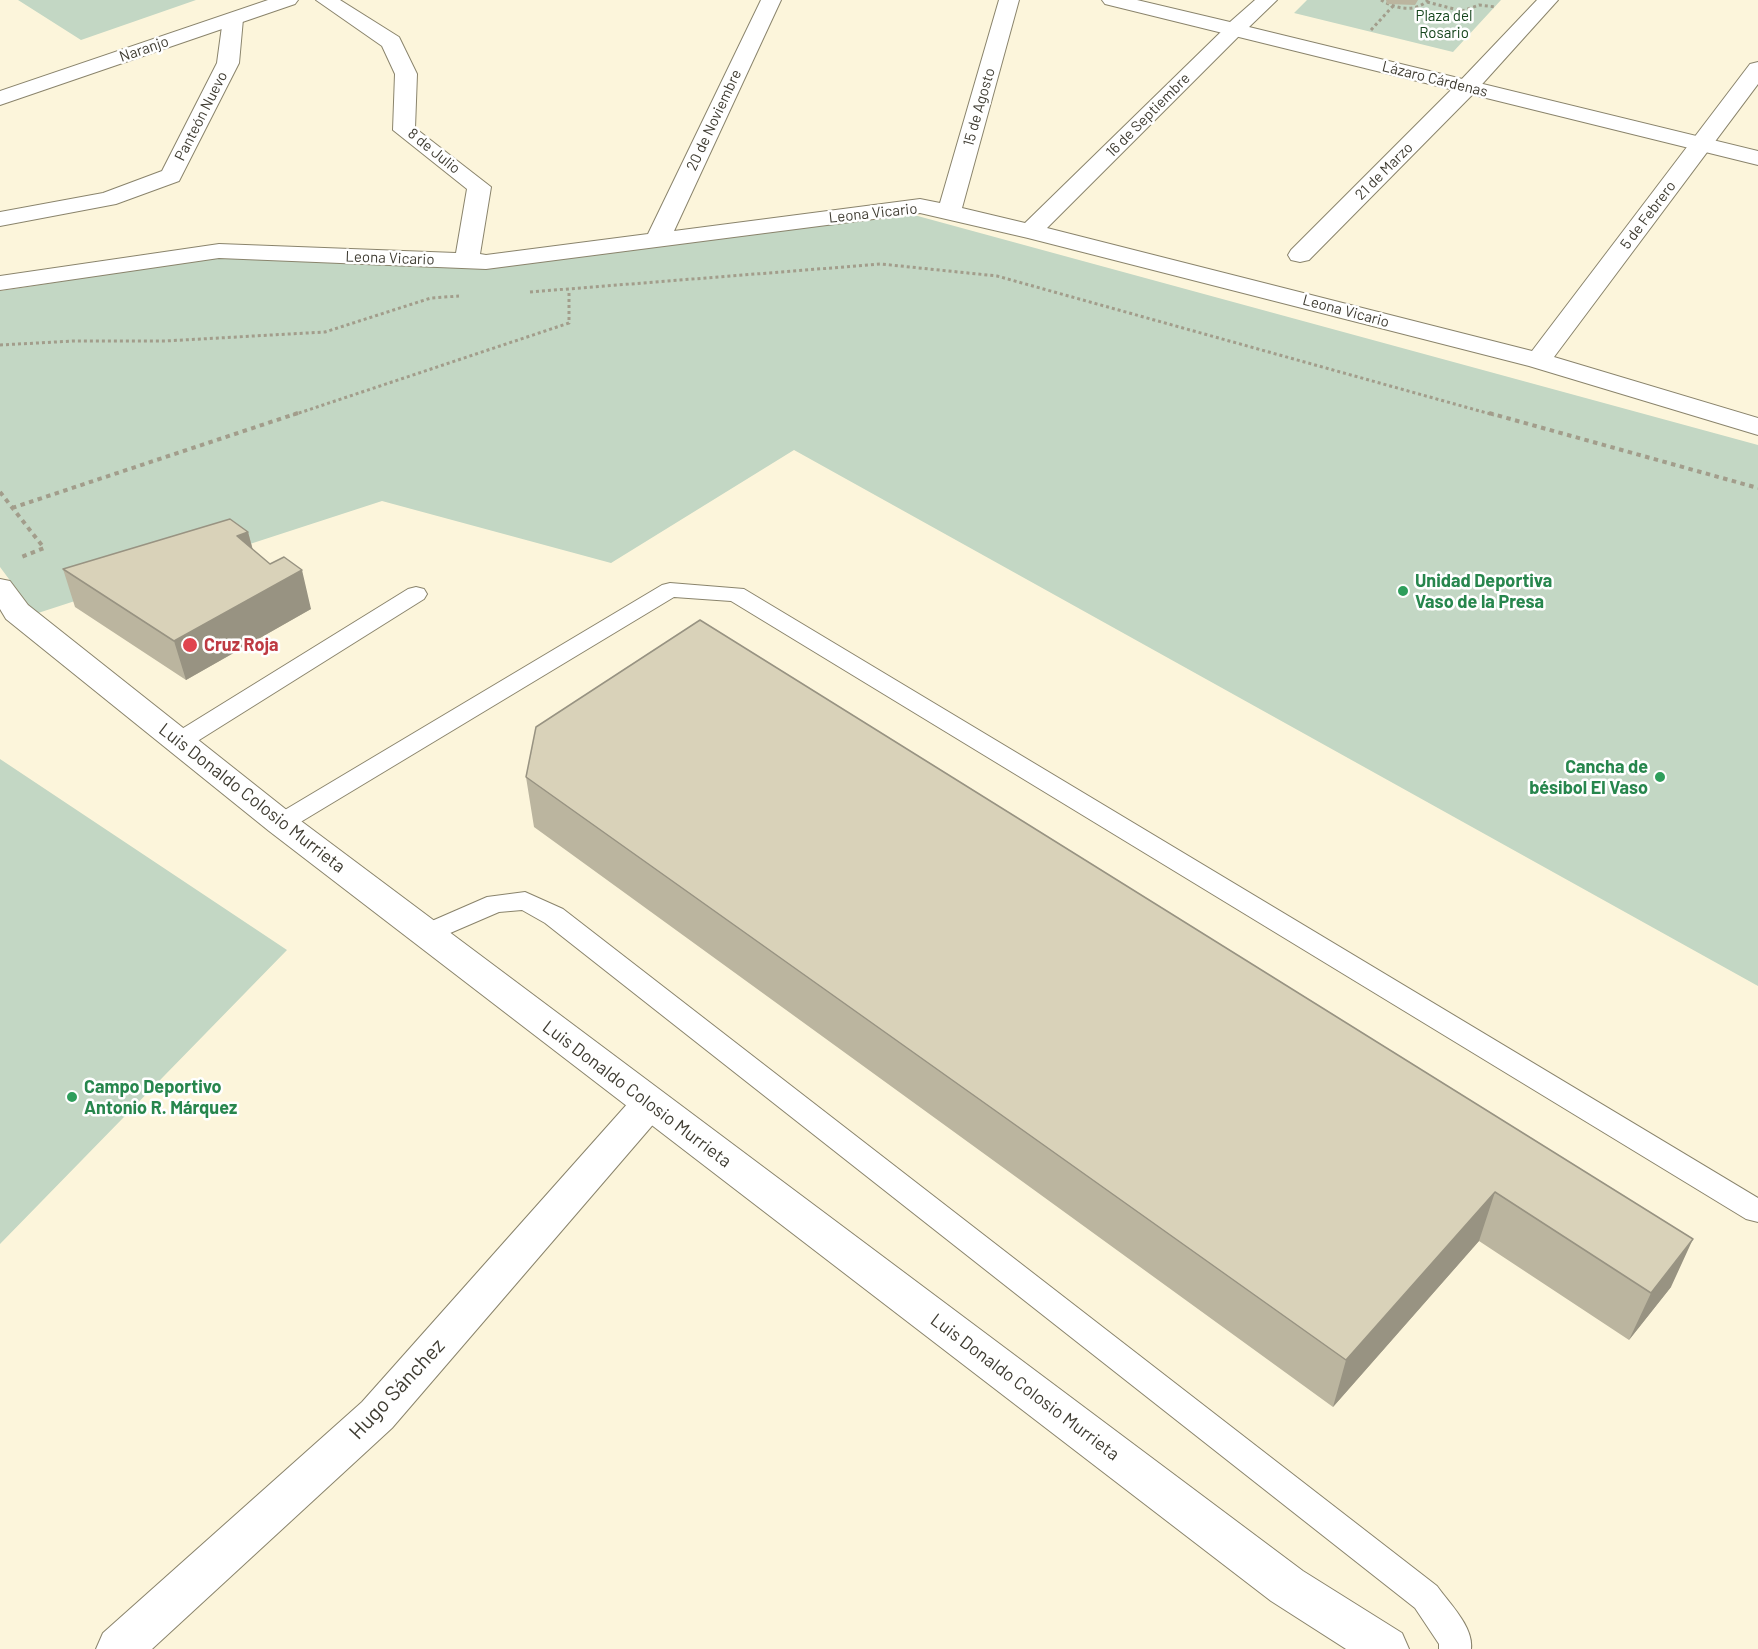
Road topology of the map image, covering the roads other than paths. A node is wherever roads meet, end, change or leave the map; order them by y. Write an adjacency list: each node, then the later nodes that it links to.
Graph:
1 (288, 0): 9 (street, Naranjo)
2 (326, 0): 22 (street, 8 de Julio)
3 (771, 0): 20 (street, 20 de Noviembre)
4 (1009, 0): 17 (street, 15 de Agosto)
5 (1112, 0): 10 (street, Lázaro Cárdenas)
6 (1178, 0): 10 (street, Lázaro Cárdenas)
7 (1267, 0): 10 (street, 16 de Septiembre)
8 (1548, 0): 12 (street, 21 de Marzo)
9 (233, 19): 13 (street, Naranjo); 18 (street, Panteón Nuevo)
10 (1241, 23): 12 (street, Lázaro Cárdenas); 19 (street, 16 de Septiembre)
11 (1758, 69): 14 (street, 5 de Febrero)
12 (1473, 80): 14 (street, Lázaro Cárdenas); 21 (street, 21 de Marzo)
13 (0, 98)
14 (1708, 137): 15 (street, Lázaro Cárdenas); 16 (street, Lázaro Cárdenas); 24 (street, 5 de Febrero)
15 (1758, 140)
16 (1758, 158)
17 (949, 213): 19 (street, Leona Vicario); 20 (street, Leona Vicario)
18 (0, 219)
19 (1030, 231): 24 (street, Leona Vicario)
20 (657, 240): 22 (street, Leona Vicario)
21 (1300, 255)
22 (467, 261): 23 (street, Leona Vicario)
23 (0, 283)
24 (1538, 360): 25 (street, Leona Vicario)
25 (1758, 428)
26 (6, 574): 28 (street, Luis Donaldo Colosio Murrieta)
27 (416, 594): 28 (lane)
28 (180, 741): 29 (street, Luis Donaldo Colosio Murrieta)
29 (281, 823): 30 (street, Luis Donaldo Colosio Murrieta); 32 (lane)
30 (427, 934): 31 (street, Luis Donaldo Colosio Murrieta); 37 (lane)
31 (650, 1103): 33 (street, Luis Donaldo Colosio Murrieta); 34 (street, Hugo Sánchez)
32 (1756, 1211)
33 (1287, 1586): 35 (street, Luis Donaldo Colosio Murrieta); 36 (street, Luis Donaldo Colosio Murrieta)
34 (119, 1649)
35 (1347, 1649)
36 (1386, 1649)
37 (1455, 1649)

